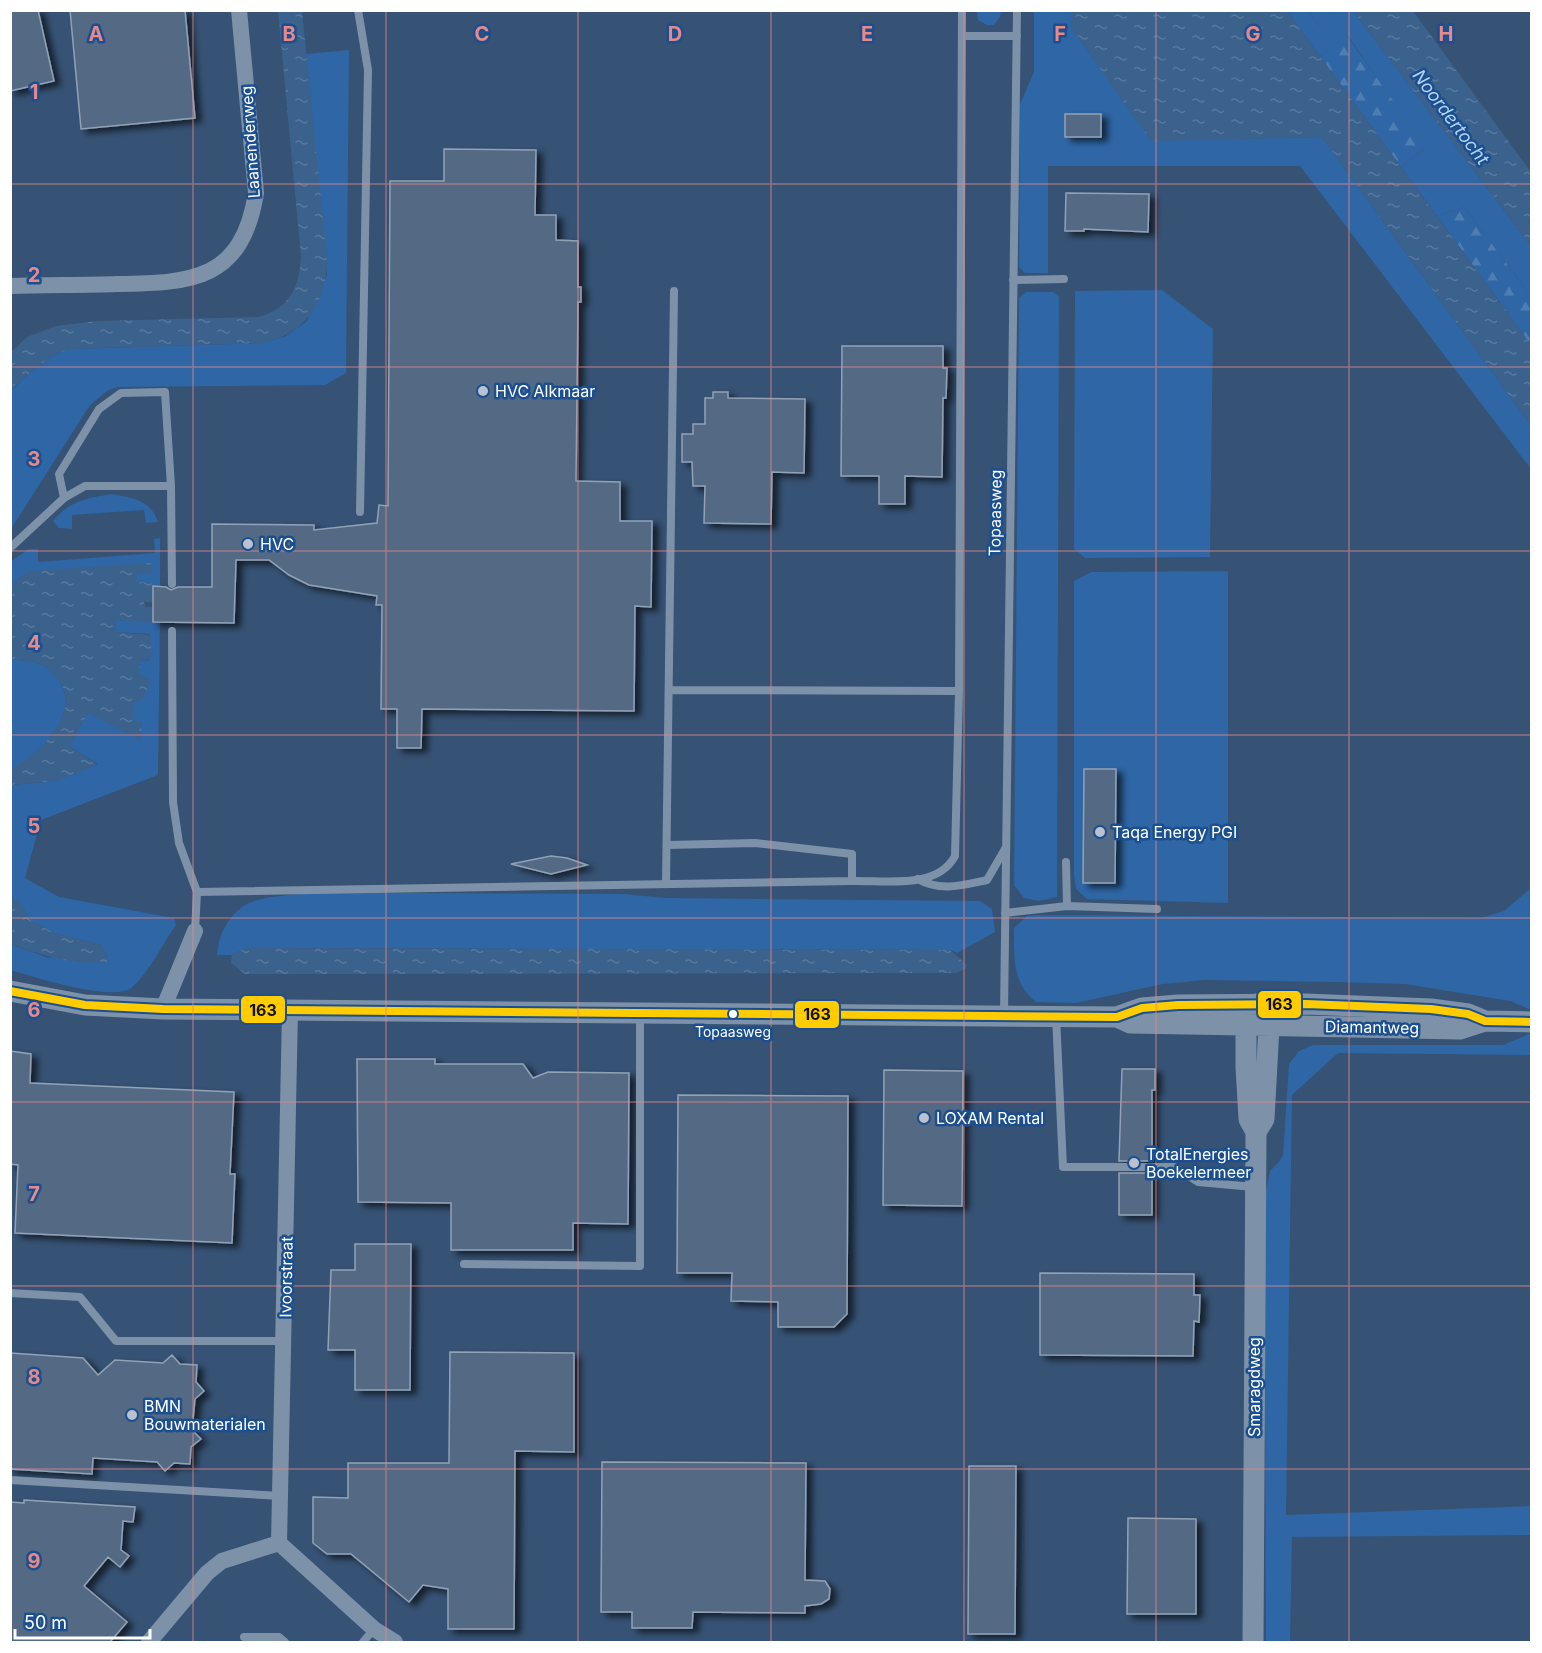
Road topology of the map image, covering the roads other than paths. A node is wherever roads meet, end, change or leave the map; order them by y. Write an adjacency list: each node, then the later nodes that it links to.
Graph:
1 (240, 10): 9 (street, Laanenderweg)
2 (358, 10): 13 (lane)
3 (962, 10): 5 (lane)
4 (1017, 10): 6 (lane, Topaasweg)
5 (962, 36): 6 (lane); 18 (lane)
6 (1017, 36): 8 (lane, Topaasweg)
7 (1064, 279): 8 (lane)
8 (1013, 280): 20 (lane, Topaasweg)
9 (10, 286)
10 (674, 291): 17 (lane)
11 (171, 486): 12 (lane); 12 (lane); 15 (lane)
12 (64, 498): 14 (lane)
13 (360, 512)
14 (10, 548)
15 (172, 584)
16 (172, 631): 25 (lane)
17 (670, 690): 18 (lane); 19 (lane)
18 (959, 691): 22 (lane)
19 (667, 844): 23 (lane); 24 (lane)
20 (1006, 846): 22 (lane); 28 (lane, Topaasweg)
21 (1066, 862): 26 (lane)
22 (918, 879): 23 (lane)
23 (852, 881): 24 (lane)
24 (666, 884): 25 (lane)
25 (197, 892): 29 (lane)
26 (1067, 906): 27 (lane); 28 (lane)
27 (1157, 909)
28 (1005, 913): 35 (lane, Topaasweg)
29 (195, 931): 32 (street)
30 (10, 991): 32 (street, Diamantweg)
31 (1257, 1004): 37 (street, Diamantweg); 38 (street, Diamantweg); 40 (street); 41 (street)
32 (163, 1009): 33 (street, Diamantweg)
33 (290, 1011): 34 (street, Diamantweg); 46 (street, Ivoorstraat)
34 (640, 1013): 35 (street, Diamantweg); 44 (lane)
35 (1004, 1015): 36 (street, Diamantweg)
36 (1056, 1016): 37 (street, Diamantweg); 43 (lane)
37 (1117, 1017): 40 (street, Diamantweg)
38 (1485, 1022): 39 (street, Diamantweg); 41 (street, Diamantweg)
39 (1532, 1022)
40 (1245, 1026): 41 (street, Diamantweg); 42 (street, Smaragdweg)
41 (1269, 1026): 42 (street, Smaragdweg)
42 (1256, 1132): 43 (street, Smaragdweg)
43 (1255, 1188): 56 (street, Smaragdweg)
44 (464, 1264)
45 (10, 1293): 46 (lane)
46 (285, 1341): 48 (street, Ivoorstraat)
47 (10, 1480): 48 (lane)
48 (282, 1496): 49 (street, Ivoorstraat)
49 (279, 1543): 50 (street); 52 (street)
50 (374, 1629): 54 (lane); 55 (street)
51 (244, 1637): 53 (lane)
52 (149, 1642)
53 (285, 1642)
54 (363, 1642)
55 (396, 1642)
56 (1253, 1642)

